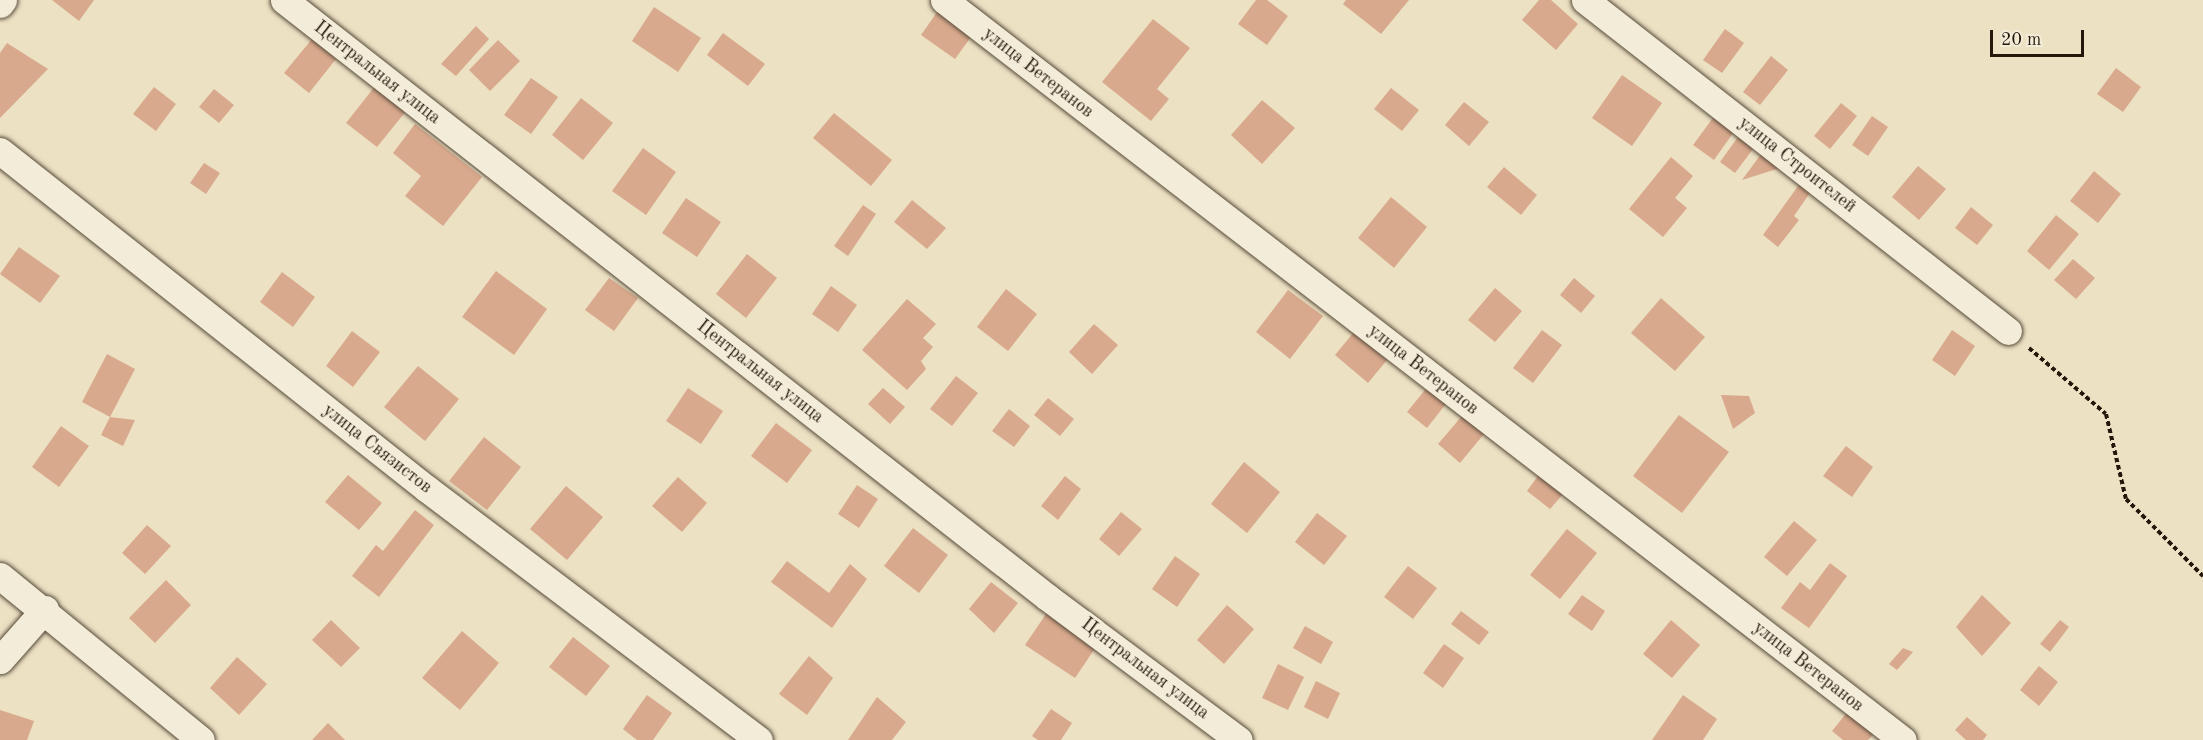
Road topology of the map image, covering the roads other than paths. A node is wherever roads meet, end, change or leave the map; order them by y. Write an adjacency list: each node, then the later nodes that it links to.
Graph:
1 (3, 0): 5 (street)
2 (284, 0): 13 (street, Центральная улица)
3 (944, 0): 14 (street, улица Ветеранов)
4 (1585, 0): 7 (street, улица Строителей)
5 (0, 4)
6 (0, 151): 12 (street, улица Связистов)
7 (2008, 331)
8 (0, 576): 9 (street)
9 (45, 609): 10 (street); 11 (street)
10 (0, 660)
11 (201, 740)
12 (759, 740)
13 (1239, 740)
14 (1903, 740)

